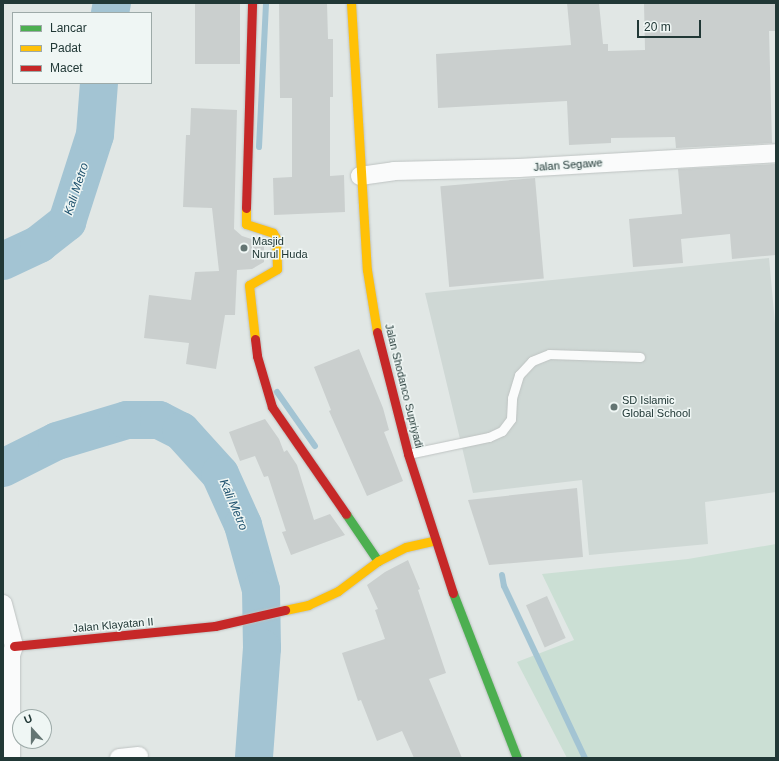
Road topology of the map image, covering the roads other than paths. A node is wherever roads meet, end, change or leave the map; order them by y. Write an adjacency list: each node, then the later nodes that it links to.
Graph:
1 (252, 3): 8 (street)
2 (351, 3): 4 (street, Jalan Shodanco Supriyadi)
3 (776, 152): 4 (street, Jalan Segawe)
4 (360, 176): 6 (street, Jalan Shodanco Supriyadi)
5 (640, 357): 6 (lane)
6 (408, 454): 7 (street, Jalan Shodanco Supriyadi)
7 (436, 540): 8 (street); 14 (street, Jalan Shodanco Supriyadi)
8 (378, 561): 10 (street, Jalan Klayatan II)
9 (3, 604): 10 (street)
10 (9, 652): 12 (street)
11 (139, 756): 13 (street)
12 (11, 758)
13 (119, 758)
14 (517, 758)

